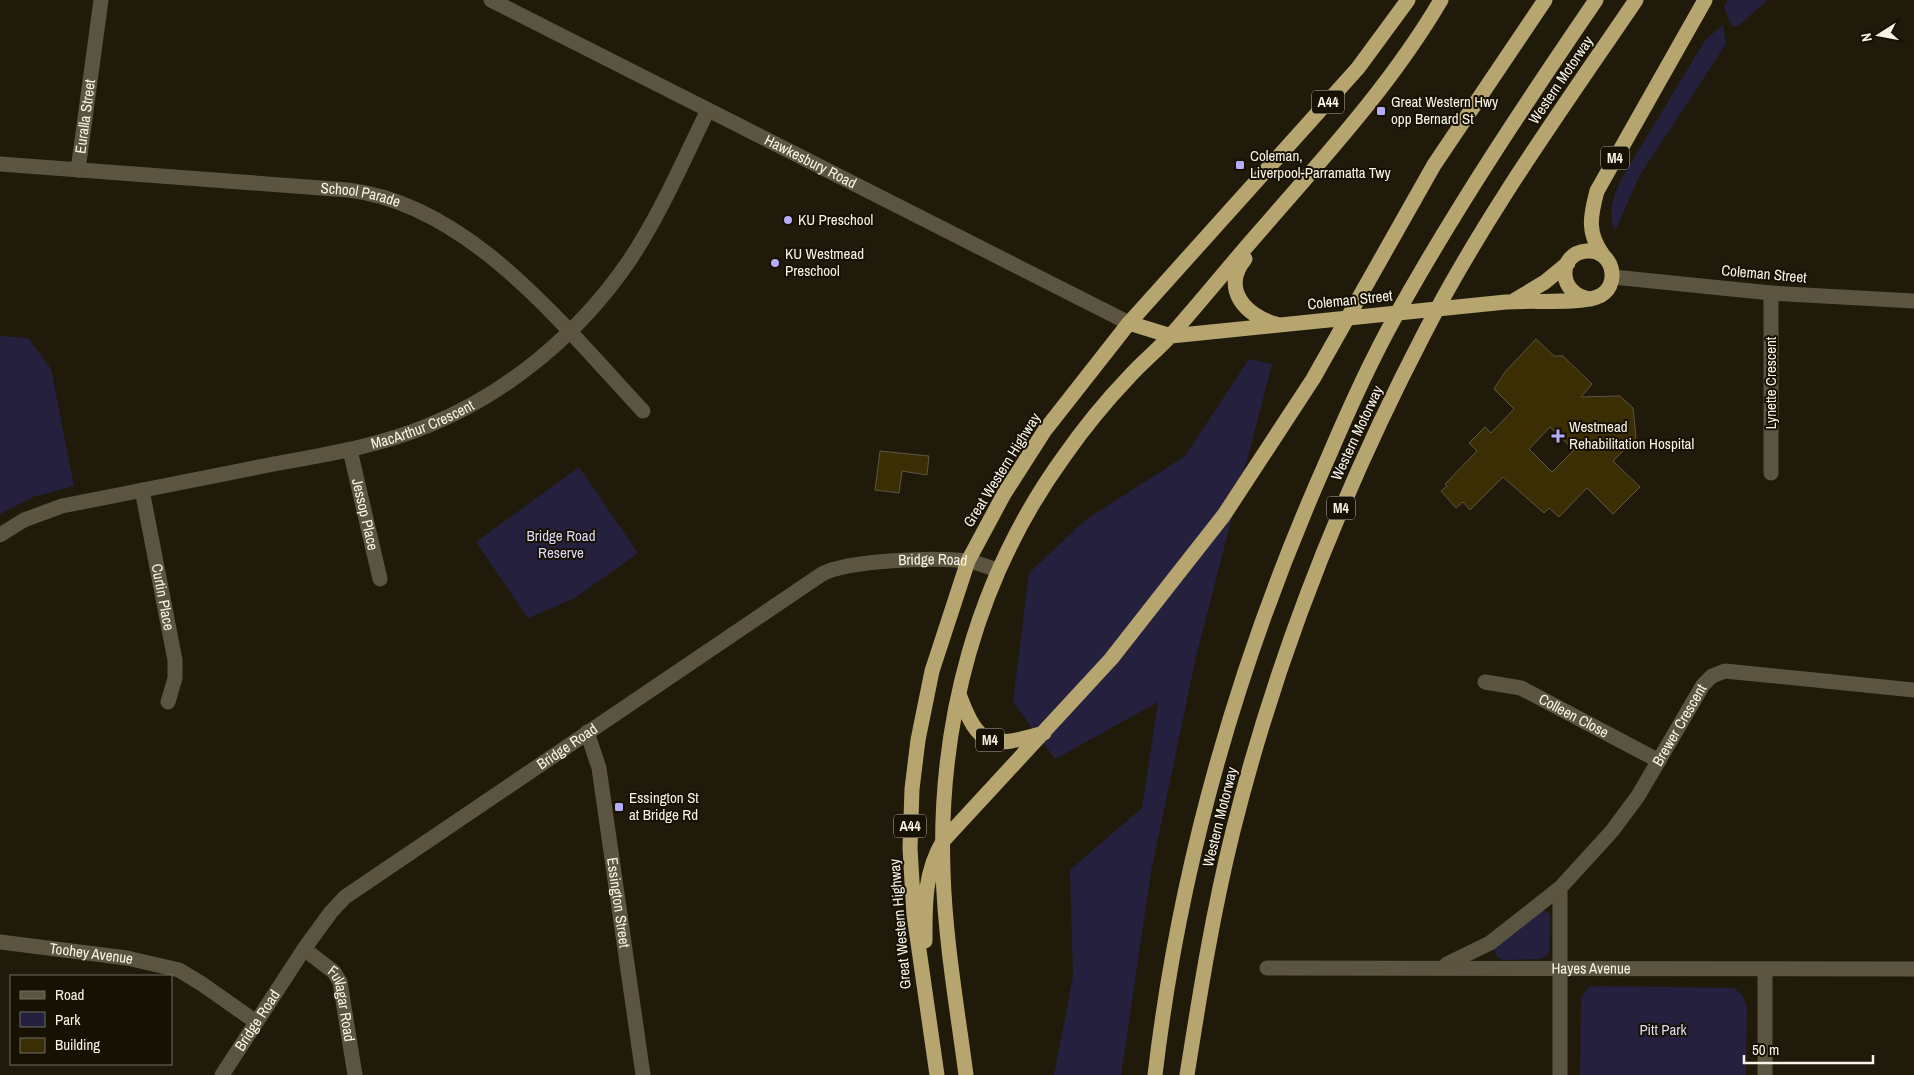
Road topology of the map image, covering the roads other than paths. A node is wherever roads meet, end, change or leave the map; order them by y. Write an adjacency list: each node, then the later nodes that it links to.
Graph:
1 (101, 0): 11 (street, Euralla Street)
2 (491, 0): 9 (street, Hawkesbury Road)
3 (1408, 0): 20 (highway, Great Western Highway / A44)
4 (1441, 0): 12 (highway, A44)
5 (1545, 0): 37 (highway)
6 (1596, 0): 55 (highway, Western Motorway / M4)
7 (1636, 0): 56 (highway, Western Motorway / M4)
8 (1704, 0): 13 (highway, M4)
9 (708, 110): 20 (street, Hawkesbury Road); 22 (street, MacArthur Crescent)
10 (0, 164): 11 (street, School Parade)
11 (78, 170): 22 (street, School Parade)
12 (1278, 210): 21 (highway, Coleman Street); 23 (highway, A44)
13 (1603, 255): 14 (highway); 15 (highway)
14 (1568, 263): 17 (highway); 18 (highway, Coleman Street)
15 (1613, 277): 16 (street, Coleman Street); 17 (highway)
16 (1771, 293): 19 (street, Coleman Street); 26 (street, Lynette Crescent)
17 (1591, 299): 18 (highway, Coleman Street)
18 (1514, 301): 21 (highway, Coleman Street)
19 (1914, 301)
20 (1129, 324): 23 (highway, Coleman Street); 29 (highway, Great Western Highway / A44)
21 (1280, 325): 23 (highway, Coleman Street)
22 (568, 332): 24 (street, School Parade); 25 (street, MacArthur Crescent)
23 (1170, 336): 30 (highway, A44)
24 (643, 411)
25 (350, 450): 27 (street, MacArthur Crescent); 31 (street, Jessop Place)
26 (1771, 474)
27 (142, 490): 28 (street, MacArthur Crescent); 35 (street, Curtin Place)
28 (0, 535)
29 (968, 561): 30 (street, Bridge Road); 36 (street, Bridge Road); 48 (highway, Great Western Highway / A44)
30 (997, 570): 34 (highway, A44)
31 (380, 578)
32 (1485, 682): 38 (street, Colleen Close)
33 (1914, 690): 38 (street, Brewer Crescent)
34 (959, 694): 37 (highway, M4); 39 (highway, A44)
35 (168, 702)
36 (587, 732): 42 (street, Bridge Road); 52 (street, Essington Street)
37 (1046, 732): 39 (highway)
38 (1659, 761): 40 (street, Brewer Crescent)
39 (943, 841): 48 (highway); 54 (highway, A44)
40 (1560, 888): 43 (street, Brewer Crescent); 45 (street)
41 (0, 942): 49 (street, Toohey Avenue)
42 (304, 949): 49 (street, Bridge Road); 51 (street, Fullagar Road)
43 (1442, 967): 44 (street, Hayes Avenue); 45 (street, Hayes Avenue)
44 (1267, 968)
45 (1561, 968): 47 (street, Hayes Avenue); 57 (street)
46 (1914, 969): 47 (street, Hayes Avenue)
47 (1765, 970): 58 (street)
48 (922, 983): 53 (highway, Great Western Highway / A44)
49 (256, 1022): 50 (street, Bridge Road)
50 (222, 1075)
51 (355, 1075)
52 (643, 1075)
53 (937, 1075)
54 (966, 1075)
55 (1155, 1075)
56 (1187, 1075)
57 (1560, 1075)
58 (1765, 1075)

